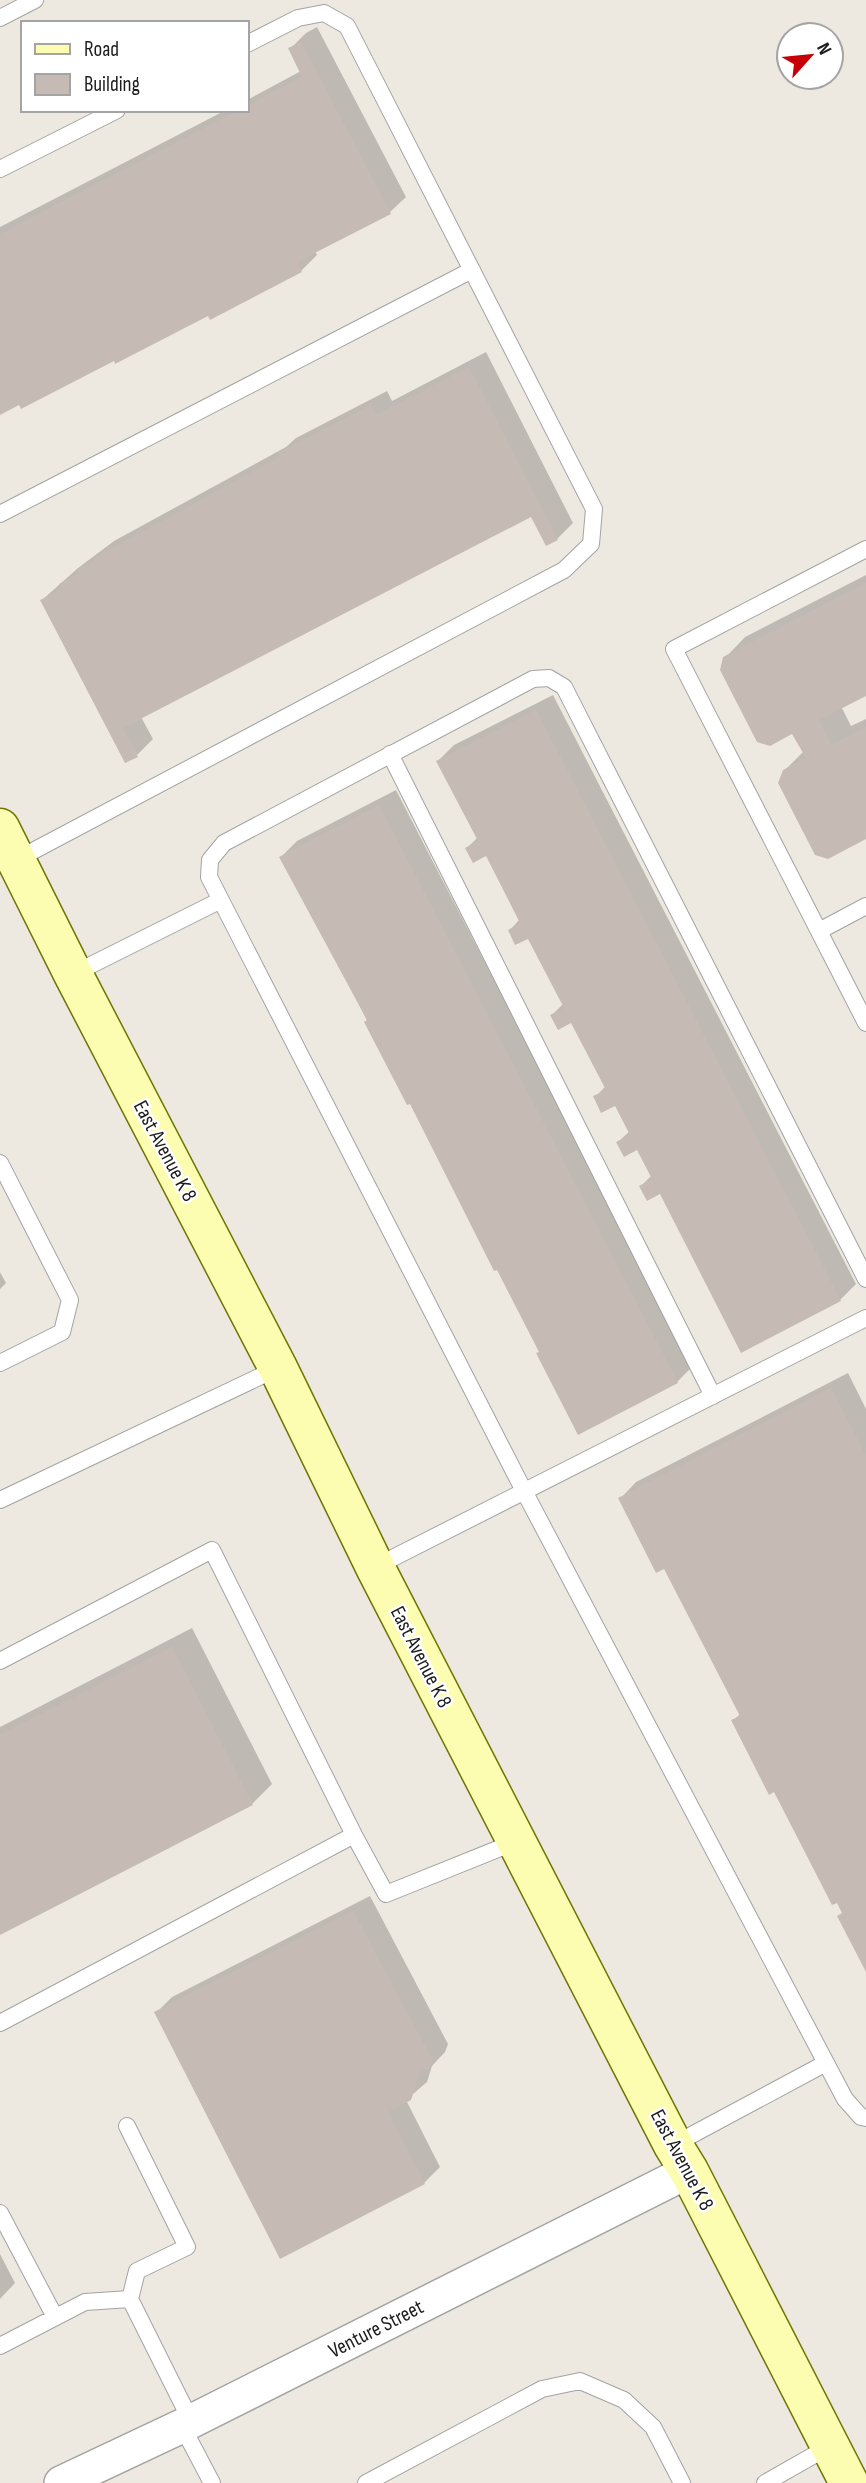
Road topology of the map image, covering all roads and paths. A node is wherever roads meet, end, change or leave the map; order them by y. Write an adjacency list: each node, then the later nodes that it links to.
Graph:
1 (35, 0): 2 (lane)
2 (0, 18)
3 (248, 43): 6 (lane)
4 (113, 112): 5 (lane)
5 (0, 169)
6 (472, 270): 7 (lane); 10 (lane)
7 (0, 514)
8 (866, 549): 13 (lane)
9 (390, 754): 11 (lane); 17 (lane); 21 (lane)
10 (8, 844): 14 (street, East Avenue K 8)
11 (220, 900): 14 (lane); 22 (lane)
12 (866, 906): 13 (lane)
13 (819, 931): 15 (lane)
14 (73, 974): 20 (street, East Avenue K 8)
15 (866, 1023)
16 (0, 1163): 19 (lane)
17 (866, 1279)
18 (866, 1318): 21 (lane)
19 (0, 1363)
20 (278, 1368): 23 (lane); 24 (street, East Avenue K 8)
21 (713, 1395): 22 (lane)
22 (524, 1491): 24 (lane); 29 (lane)
23 (0, 1500)
24 (375, 1567): 27 (street, East Avenue K 8)
25 (0, 1661): 26 (lane)
26 (354, 1835): 27 (lane); 28 (lane)
27 (515, 1842): 32 (street, East Avenue K 8)
28 (0, 2023)
29 (826, 2063): 30 (lane); 32 (lane)
30 (866, 2118)
31 (127, 2126): 34 (lane)
32 (681, 2158): 37 (street, Venture Street); 38 (street, East Avenue K 8)
33 (0, 2213): 35 (lane)
34 (130, 2299): 35 (lane); 37 (lane)
35 (55, 2317): 36 (lane)
36 (0, 2346)
37 (187, 2424): 39 (street, Venture Street); 40 (lane)
38 (830, 2446): 43 (lane); 44 (street, East Avenue K 8)
39 (61, 2483)
40 (212, 2483)
41 (366, 2483): 42 (lane)
42 (682, 2483)
43 (765, 2483)
44 (849, 2483)

